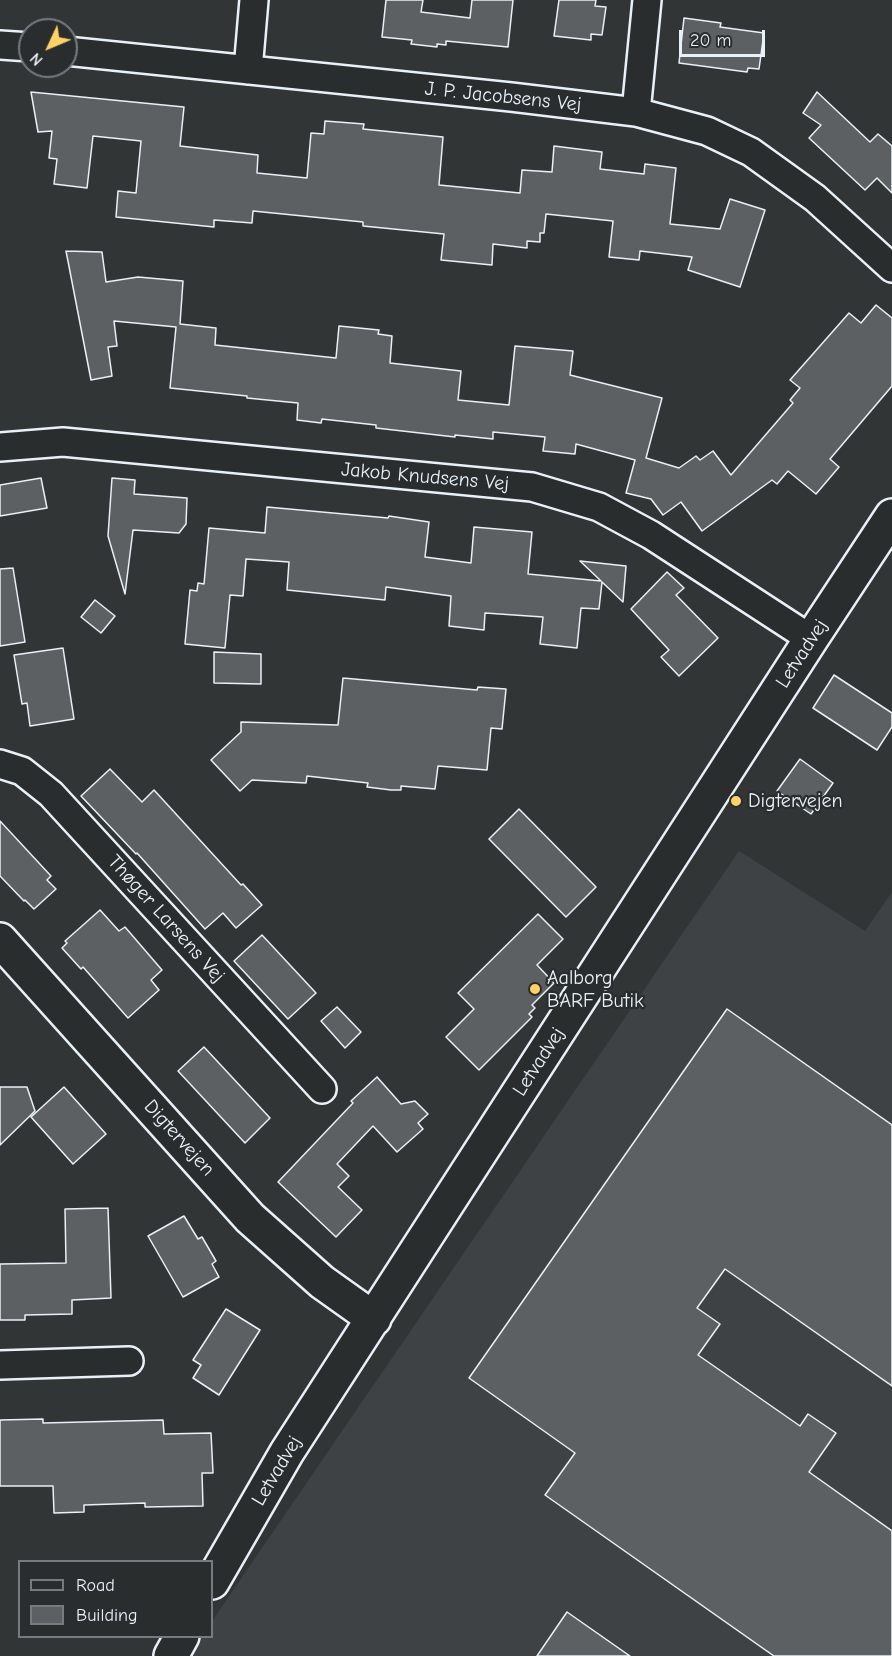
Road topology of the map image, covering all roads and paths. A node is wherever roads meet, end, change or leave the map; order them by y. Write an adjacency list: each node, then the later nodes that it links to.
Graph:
1 (254, 0): 6 (street)
2 (647, 0): 7 (street)
3 (0, 45): 4 (street)
4 (18, 46)
5 (78, 52): 6 (street, J. P. Jacobsens Vej)
6 (248, 70): 7 (street, J. P. Jacobsens Vej)
7 (636, 112): 8 (street, J. P. Jacobsens Vej)
8 (892, 268)
9 (0, 447): 11 (street, Jakob Knudsens Vej)
10 (892, 516): 11 (street, Letvadvej)
11 (811, 639): 15 (street, Letvadvej)
12 (0, 764): 14 (street, Thøger Larsens Vej)
13 (0, 940): 15 (street, Digtervejen)
14 (322, 1089)
15 (375, 1319): 18 (street, Letvadvej)
16 (129, 1361): 17 (street)
17 (0, 1365)
18 (213, 1580)
19 (181, 1638): 20 (street)
20 (171, 1656)

